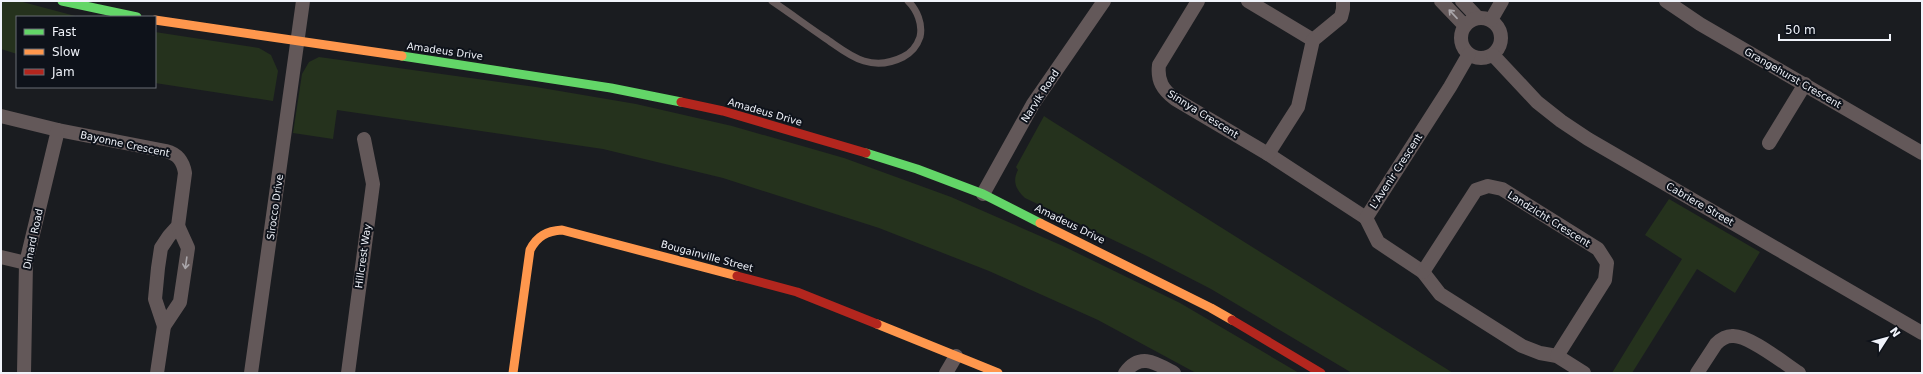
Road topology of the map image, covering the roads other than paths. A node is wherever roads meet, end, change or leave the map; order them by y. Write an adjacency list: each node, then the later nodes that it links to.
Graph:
1 (62, 1): 13 (street)
2 (303, 1): 18 (street, Sirocco Drive)
3 (772, 1): 4 (lane)
4 (908, 1)
5 (1104, 1): 28 (street, Narvik Road)
6 (1198, 1): 27 (street, Sinnya Crescent)
7 (1248, 1): 17 (street)
8 (1343, 1): 17 (street)
9 (1441, 1): 16 (street, one-way to 9)
10 (1462, 1): 14 (street)
11 (1502, 1): 14 (street)
12 (1666, 1): 21 (street, Grangehurst Crescent)
13 (132, 16)
14 (1485, 19): 16 (street); 20 (street)
15 (156, 20): 18 (street, Amadeus Drive)
16 (1465, 26): 19 (street)
17 (1313, 40): 27 (street)
18 (298, 41): 28 (street, Amadeus Drive); 40 (street, Sirocco Drive)
19 (1469, 54): 20 (street); 29 (street, L'Avenir Crescent)
20 (1493, 55): 35 (street, Cabriere Street)
21 (1804, 84): 25 (street); 26 (street, Grangehurst Crescent)
22 (1, 116): 23 (street, Bayonne Crescent)
23 (58, 130): 30 (street, Bayonne Crescent); 32 (street, Dinard Road)
24 (364, 139): 41 (street, Hillcrest Way)
25 (1769, 143)
26 (1922, 153)
27 (1268, 154): 29 (street, Sinnya Crescent)
28 (983, 194): 47 (street, Amadeus Drive)
29 (1366, 218): 33 (street, L'Avenir Crescent)
30 (178, 226): 34 (street, one-way to 34); 34 (street)
31 (1, 257): 32 (street)
32 (26, 263): 38 (street, Dinard Road)
33 (1423, 272): 37 (street, L'Avenir Crescent); 37 (street, Landzicht Crescent)
34 (164, 326): 39 (street)
35 (1922, 333)
36 (956, 356): 42 (street, Bougainville Street); 43 (street); 44 (street, Bougainville Street)
37 (1557, 356): 48 (street, L'Avenir Crescent)
38 (24, 373)
39 (157, 373)
40 (251, 373)
41 (348, 373)
42 (513, 373)
43 (946, 373)
44 (998, 373)
45 (1125, 373): 46 (street)
46 (1174, 373)
47 (1321, 373)
48 (1584, 373)
49 (1697, 373): 50 (street)
50 (1799, 373)

